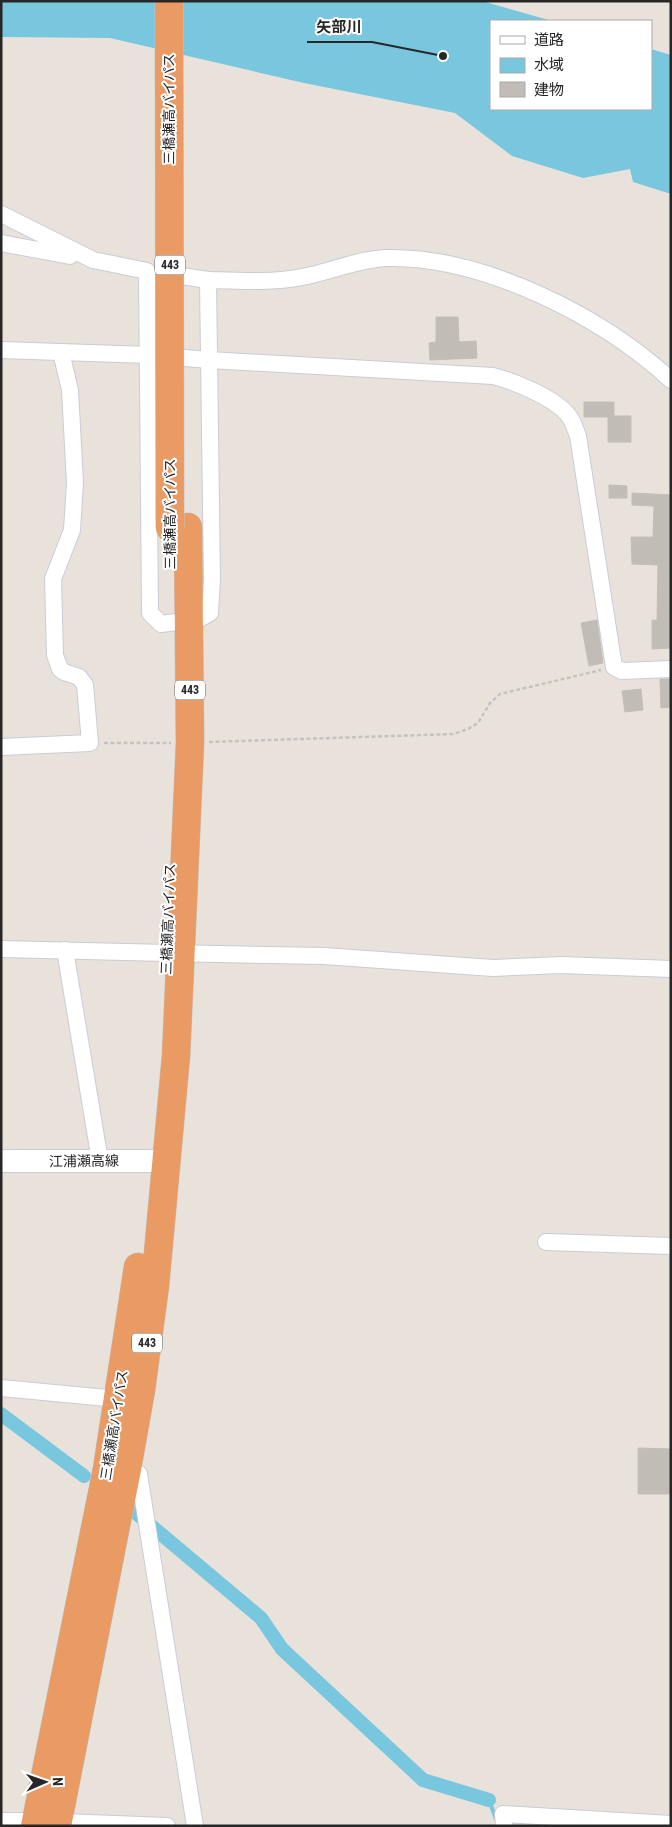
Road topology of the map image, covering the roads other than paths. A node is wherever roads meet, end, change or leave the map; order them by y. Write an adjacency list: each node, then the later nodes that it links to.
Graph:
1 (169, 1): 13 (highway, 三橋瀬高バイパス / 443, bridge)
2 (186, 1): 13 (highway, 三橋瀬高バイパス / 443)
3 (1, 214): 5 (street)
4 (1, 243): 5 (street)
5 (93, 260): 6 (street)
6 (147, 271): 7 (street); 10 (street)
7 (208, 280): 11 (street); 12 (street)
8 (1, 350): 9 (street)
9 (61, 352): 10 (street); 16 (street)
10 (148, 355): 11 (street); 14 (street)
11 (209, 360): 14 (street); 15 (street)
12 (671, 380)
13 (179, 528): 14 (highway, 三橋瀬高バイパス / 443)
14 (180, 622): 19 (highway, 三橋瀬高バイパス / 443)
15 (671, 669)
16 (1, 747)
17 (1, 948): 18 (street)
18 (65, 950): 19 (street); 21 (street)
19 (174, 953): 20 (street); 22 (highway, 三橋瀬高バイパス / 443)
20 (671, 969)
21 (100, 1160): 22 (main road, 江浦瀬高線); 23 (main road, 江浦瀬高線)
22 (159, 1160): 27 (highway, 三橋瀬高バイパス / 443)
23 (1, 1161)
24 (546, 1242): 25 (street)
25 (671, 1246)
26 (1, 1388): 27 (street)
27 (128, 1402): 28 (highway, 三橋瀬高バイパス / 443); 30 (highway, 三橋瀬高バイパス / 443)
28 (127, 1469): 30 (highway, 三橋瀬高バイパス / 443); 33 (street)
29 (1, 1822): 30 (street)
30 (47, 1823): 32 (street)
31 (671, 1824): 34 (street)
32 (167, 1826)
33 (195, 1826)
34 (504, 1826)

